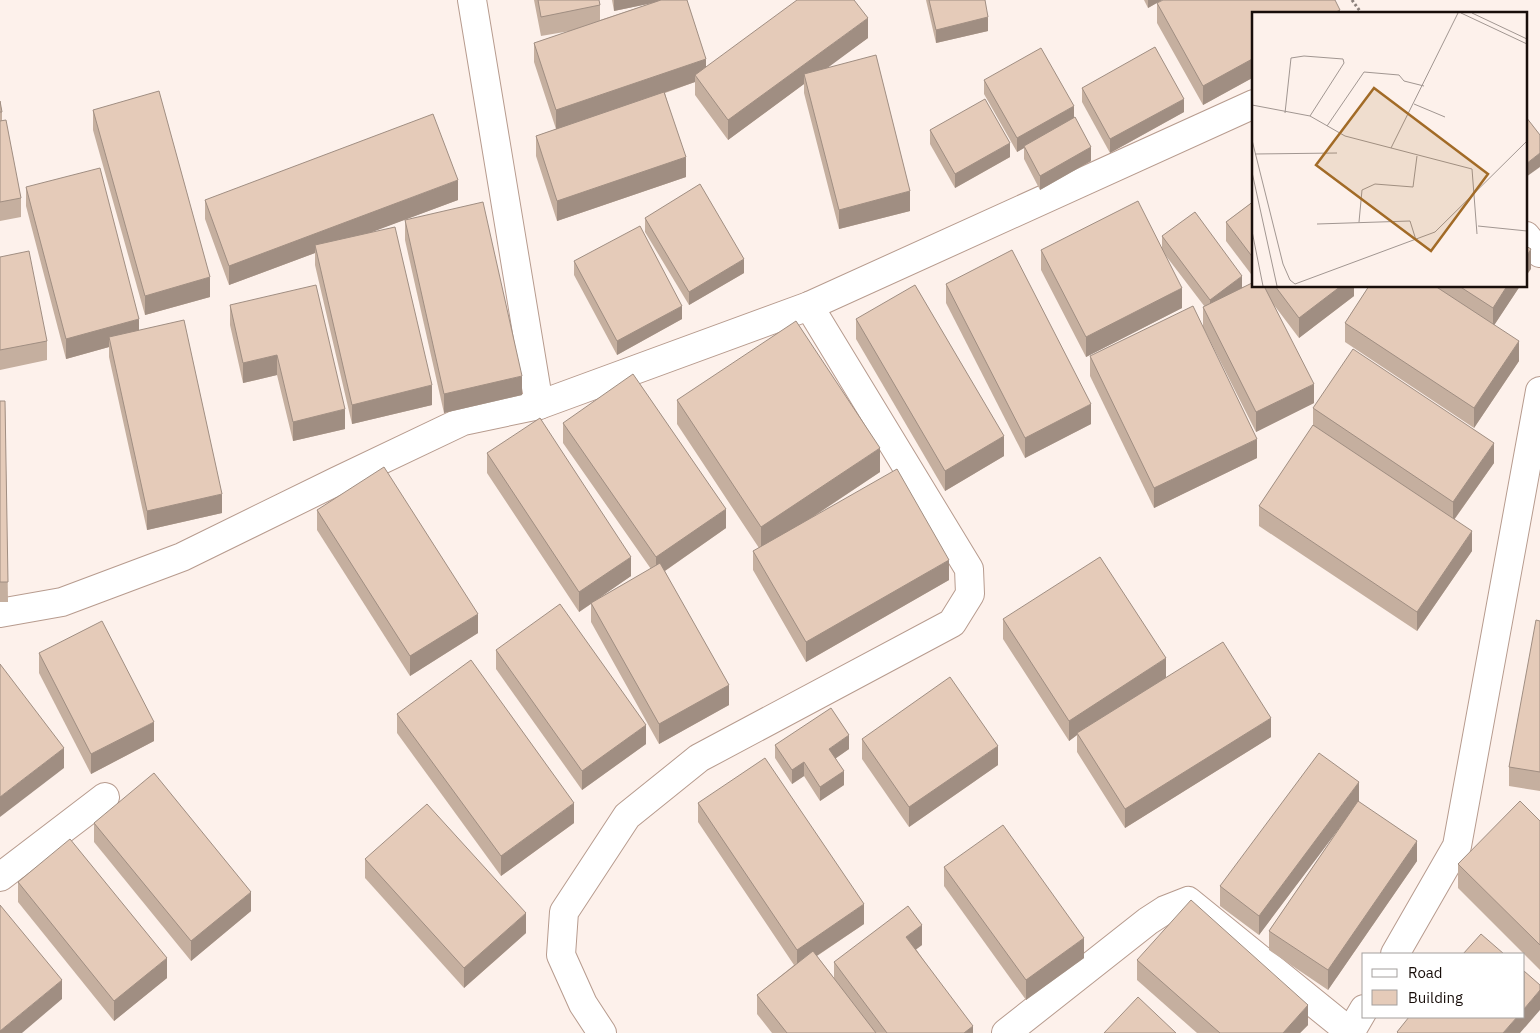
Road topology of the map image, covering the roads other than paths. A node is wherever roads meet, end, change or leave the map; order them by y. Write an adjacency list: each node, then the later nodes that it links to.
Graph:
1 (472, 0): 7 (street)
2 (1252, 105): 5 (street)
3 (1528, 238): 4 (street)
4 (1540, 253)
5 (809, 306): 7 (street); 14 (street)
6 (1540, 391): 11 (street)
7 (539, 406): 8 (street)
8 (0, 613)
9 (105, 797): 10 (street)
10 (0, 877)
11 (1396, 953)
12 (1362, 1011): 13 (street)
13 (1350, 1032): 15 (street)
14 (602, 1033)
15 (1006, 1033)

